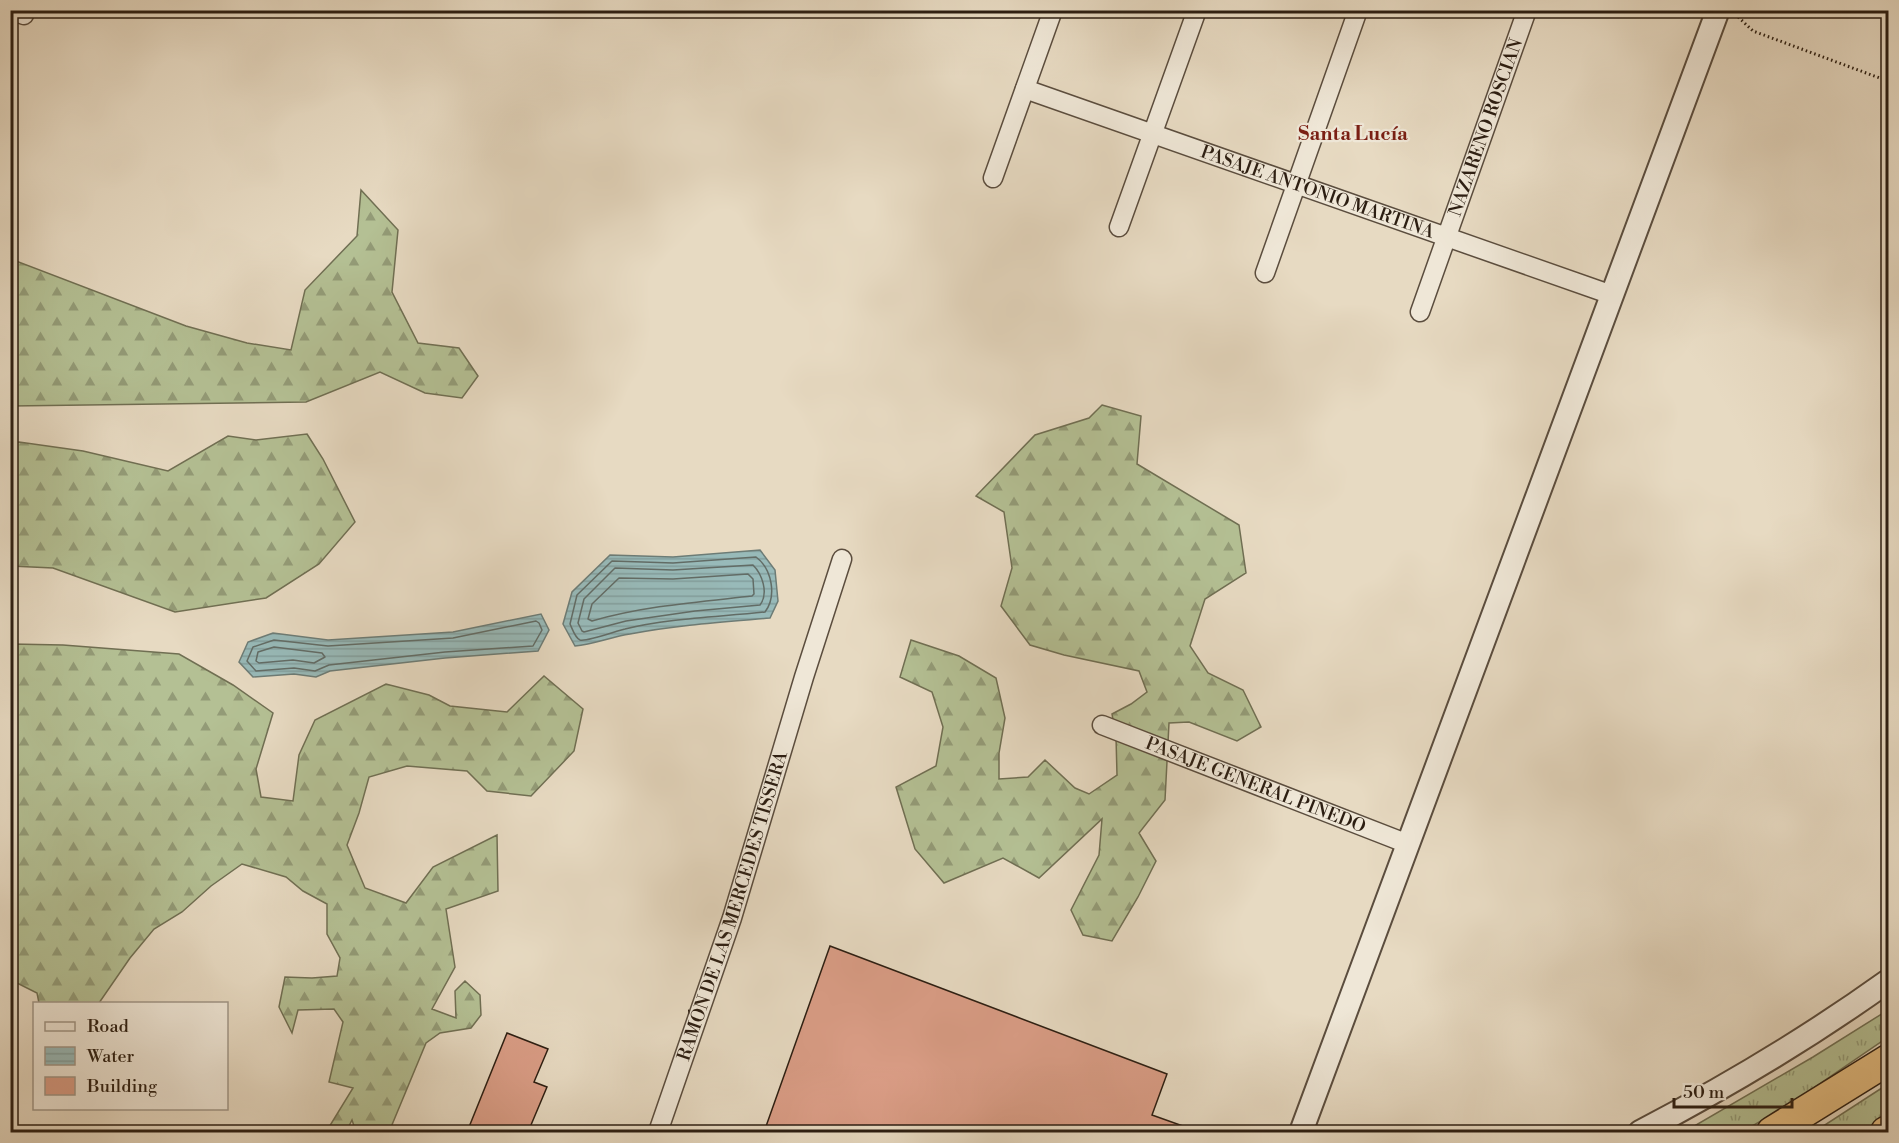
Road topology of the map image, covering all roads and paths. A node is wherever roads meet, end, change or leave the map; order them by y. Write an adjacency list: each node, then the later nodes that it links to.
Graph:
1 (1053, 10): 8 (street)
2 (1197, 10): 9 (street)
3 (1358, 10): 11 (street)
4 (1527, 10): 13 (street, NAZARENO ROSCIAN)
5 (1718, 10): 15 (street)
6 (1732, 10): 7 (path)
7 (1888, 88)
8 (1025, 89): 9 (street, PASAJE ANTONIO MARTINA); 10 (street)
9 (1153, 134): 11 (street, PASAJE ANTONIO MARTINA); 12 (street)
10 (993, 178)
11 (1297, 184): 13 (street, PASAJE ANTONIO MARTINA); 14 (street)
12 (1119, 227)
13 (1447, 237): 15 (street, PASAJE ANTONIO MARTINA); 16 (street, NAZARENO ROSCIAN)
14 (1265, 273)
15 (1612, 295): 19 (street)
16 (1420, 312)
17 (842, 559): 22 (street, RAMÓN DE LAS MERCEDES TISSERA)
18 (1102, 725): 19 (street, PASAJE GENERAL PINEDO)
19 (1408, 844): 23 (street)
20 (1888, 981): 24 (street)
21 (1888, 1060): 25 (highway)
22 (658, 1132)
23 (1301, 1132)
24 (1640, 1132)
25 (1772, 1132)

